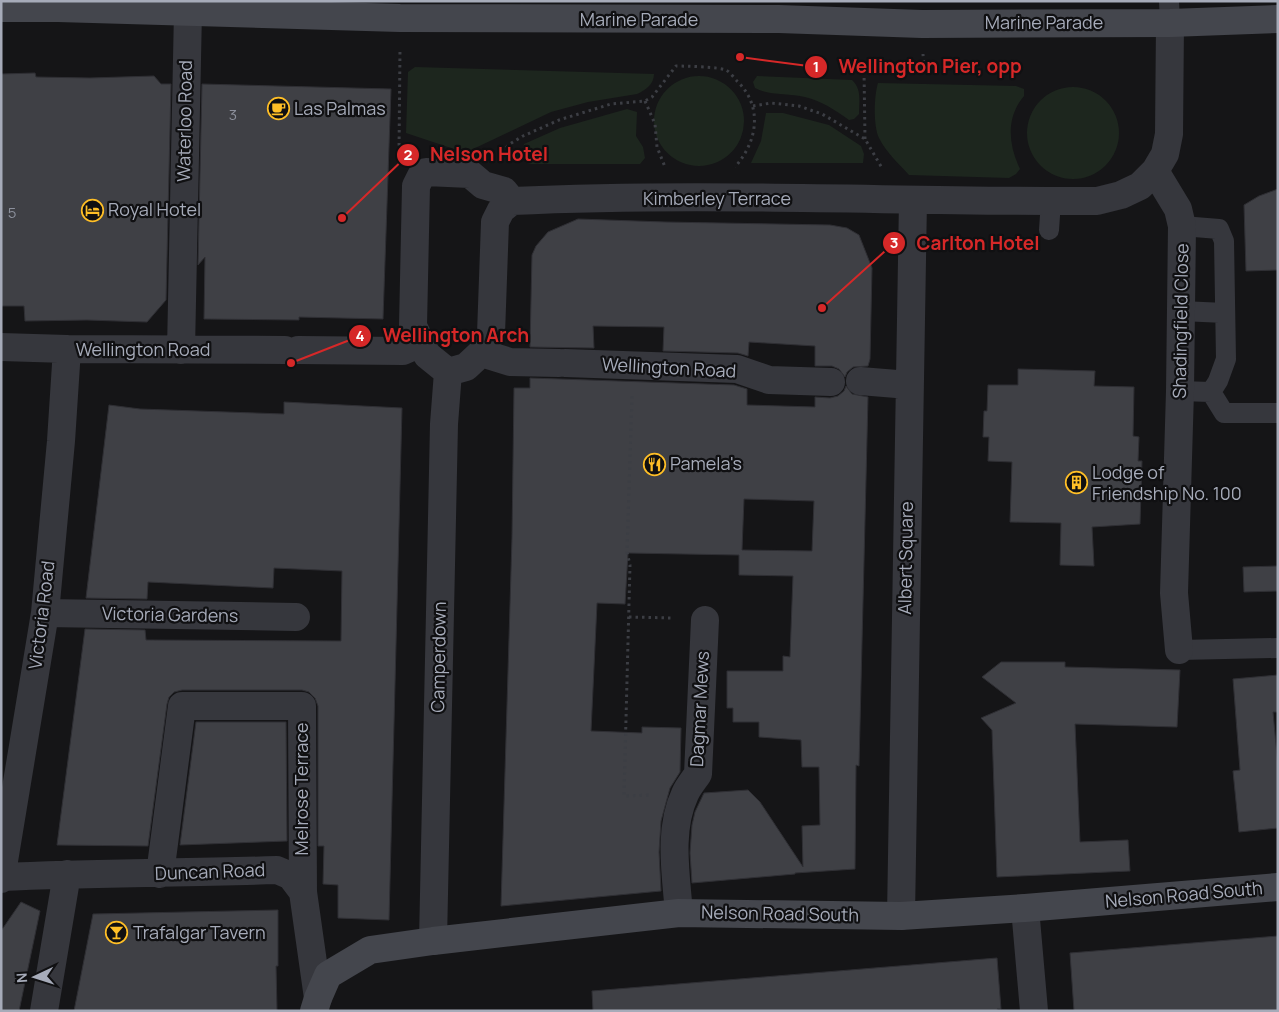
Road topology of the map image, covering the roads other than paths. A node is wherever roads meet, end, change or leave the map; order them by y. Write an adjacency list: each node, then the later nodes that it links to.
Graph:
1 (1, 8): 3 (street, Marine Parade)
2 (779, 10): 3 (street, Marine Parade); 4 (street, Marine Parade)
3 (188, 12): 17 (street, Waterloo Road)
4 (1169, 12): 5 (street, Marine Parade); 6 (street)
5 (1278, 19)
6 (1155, 171): 9 (street, Kimberley Terrace); 10 (street, Shadingfield Close)
7 (904, 200): 8 (street, Kimberley Terrace); 9 (street, Kimberley Terrace); 22 (street, Albert Square)
8 (512, 201): 14 (street); 18 (street)
9 (1051, 201): 11 (lane)
10 (1182, 226): 12 (street, Shadingfield Close); 13 (lane)
11 (1050, 230)
12 (1181, 311): 13 (lane); 23 (street, Shadingfield Close)
13 (1225, 313): 24 (lane)
14 (421, 343): 17 (street, Wellington Road); 19 (street)
15 (1, 347): 16 (street, Wellington Road)
16 (67, 349): 17 (street, Wellington Road); 26 (street, Victoria Road)
17 (181, 350)
18 (481, 353): 19 (street); 21 (street, Wellington Road)
19 (448, 372): 39 (street, Camperdown)
20 (860, 381): 22 (street)
21 (831, 382)
22 (909, 384): 38 (street, Albert Square)
23 (1180, 391): 24 (lane); 30 (street, Shadingfield Close)
24 (1211, 392): 25 (lane)
25 (1278, 413)
26 (45, 613): 27 (street, Victoria Gardens); 33 (street, Victoria Road)
27 (296, 617)
28 (705, 620): 37 (street, Dagmar Mews)
29 (1278, 648): 30 (lane)
30 (1179, 650)
31 (67, 874): 32 (street, Duncan Road); 33 (street, Duncan Road); 41 (street)
32 (160, 874): 35 (street, Duncan Road); 35 (street, Melrose Terrace)
33 (2, 878)
34 (1278, 887): 36 (street, Nelson Road South)
35 (303, 892): 40 (street)
36 (1025, 908): 38 (street, Nelson Road South); 42 (street)
37 (679, 913): 38 (street, Nelson Road South); 39 (street, Nelson Road South)
38 (901, 916)
39 (433, 941): 40 (street, Nelson Road South)
40 (316, 1004)
41 (44, 1011)
42 (1034, 1011)

